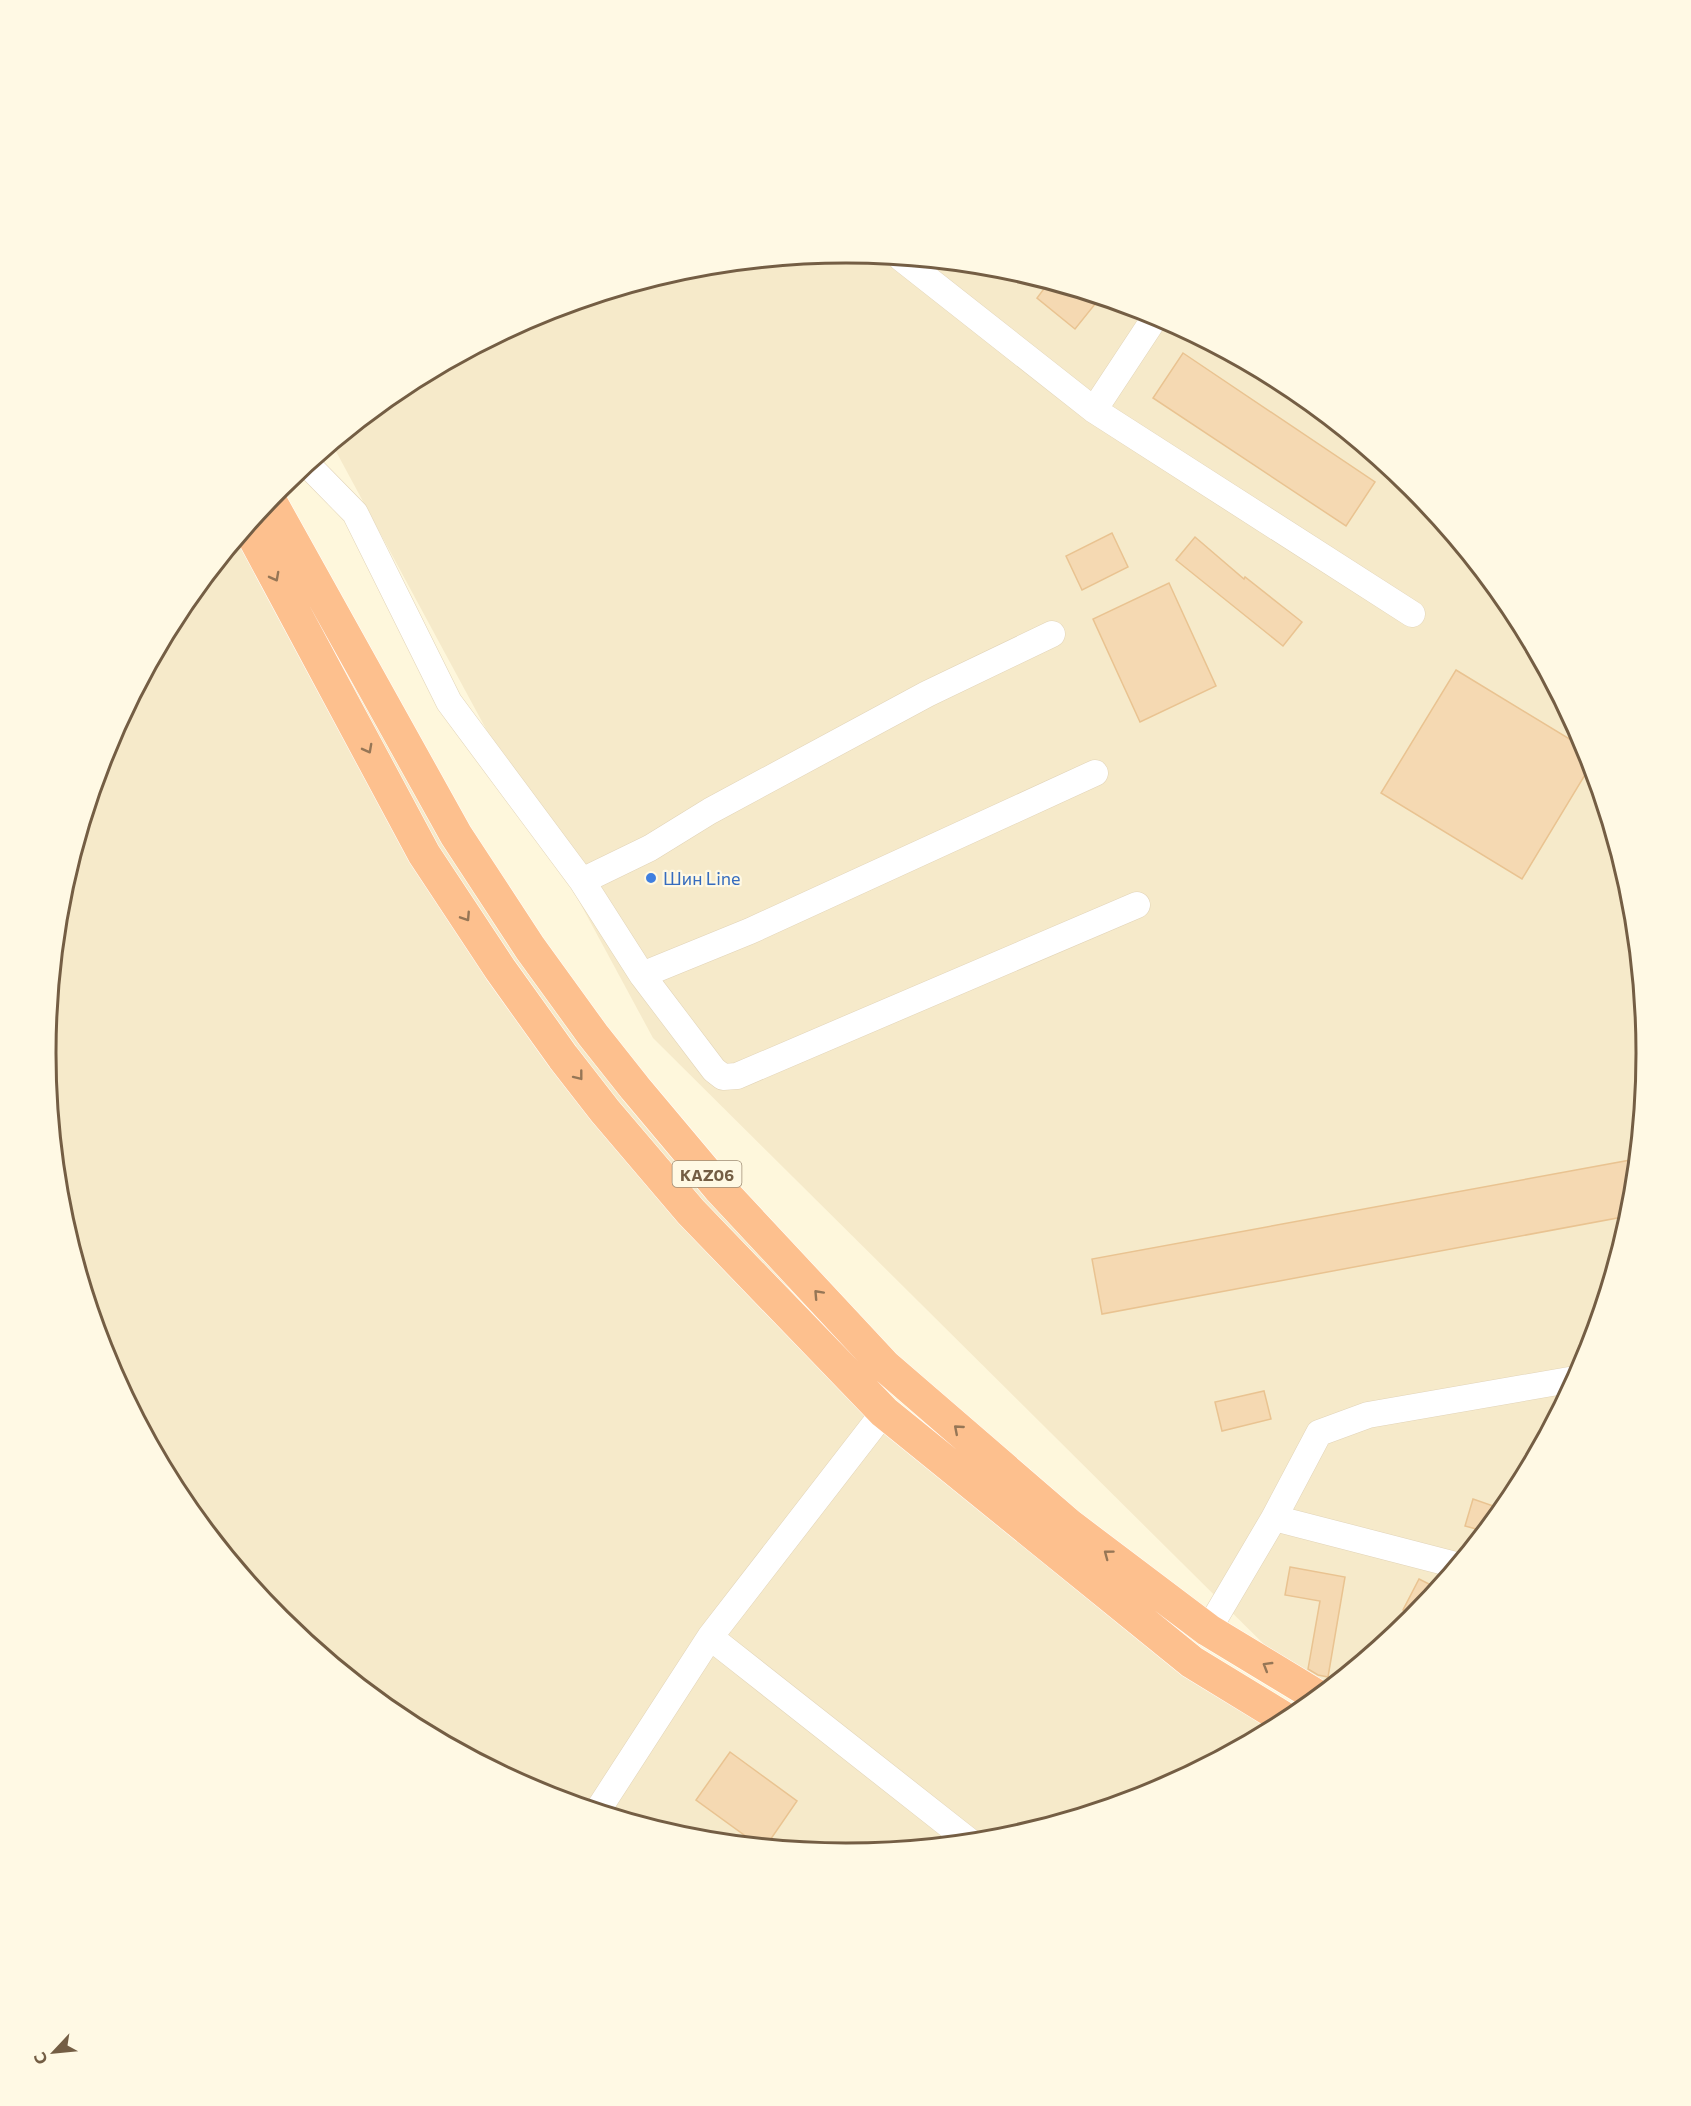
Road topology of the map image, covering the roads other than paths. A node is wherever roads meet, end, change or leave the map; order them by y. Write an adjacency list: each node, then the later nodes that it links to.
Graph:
1 (912, 266): 3 (street)
2 (1151, 324): 3 (street)
3 (1094, 410): 7 (street)
4 (313, 471): 10 (street)
5 (274, 508): 17 (highway, KАZ06, one-way to 5)
6 (252, 533): 14 (highway, KАZ06, one-way to 14)
7 (1412, 614)
8 (1052, 634): 10 (street)
9 (1095, 773): 12 (street)
10 (582, 881): 12 (street)
11 (1137, 905): 12 (street)
12 (642, 975)
13 (1563, 1381): 15 (street)
14 (884, 1412): 18 (street); 20 (highway, KАZ06)
15 (1274, 1518): 16 (street); 17 (street)
16 (1448, 1563)
17 (1208, 1630): 19 (highway, KАZ06, one-way to 17)
18 (710, 1637): 21 (street); 22 (street)
19 (1310, 1692)
20 (1277, 1714)
21 (602, 1804)
22 (960, 1834)

